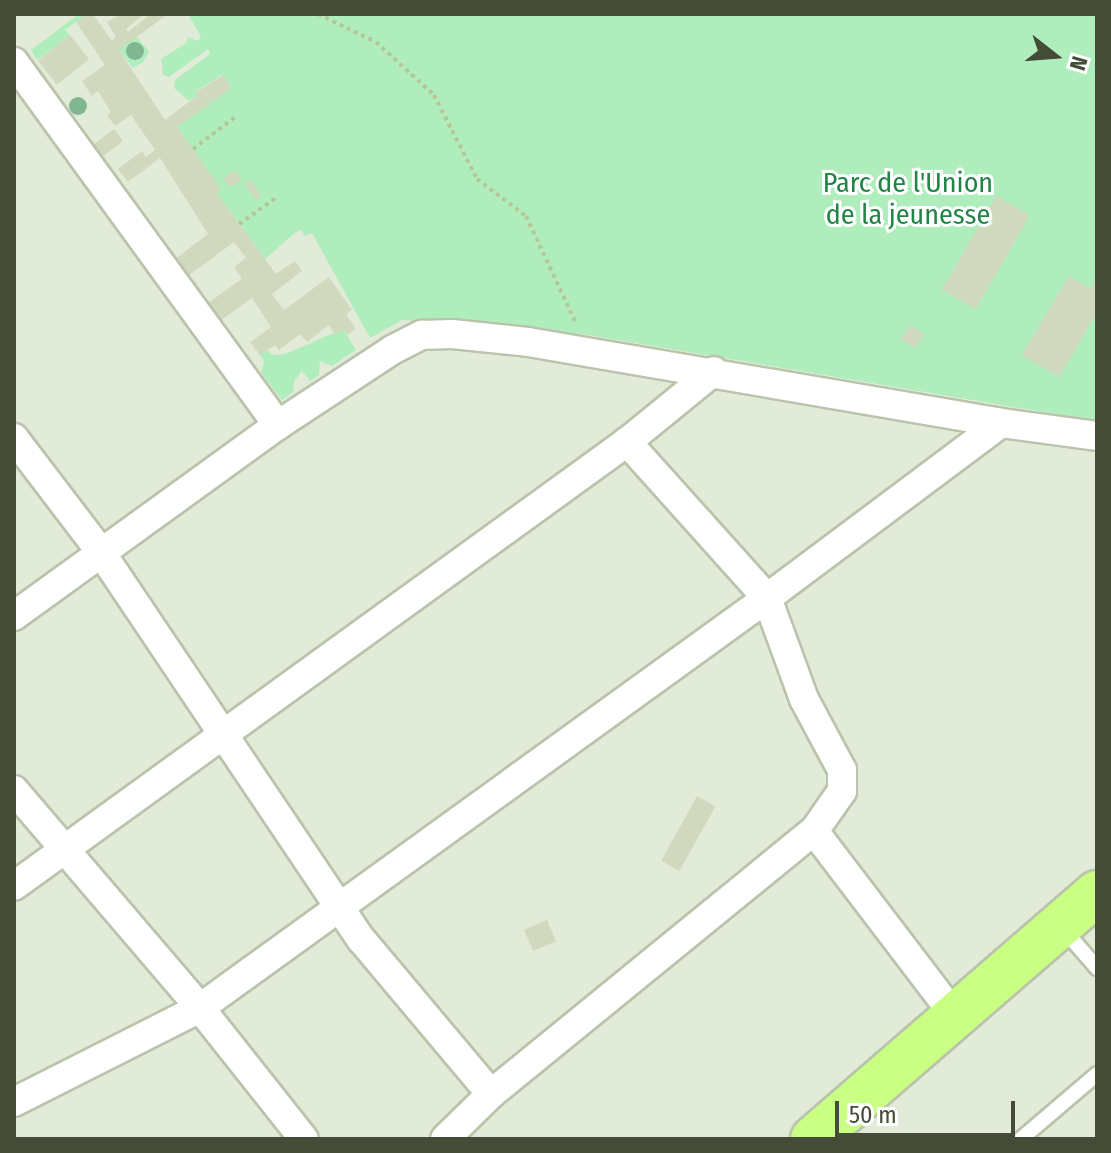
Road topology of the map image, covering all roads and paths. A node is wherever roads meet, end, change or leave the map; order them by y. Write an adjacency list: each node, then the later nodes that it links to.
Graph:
1 (318, 14): 7 (path)
2 (14, 62): 10 (street)
3 (235, 117): 4 (path)
4 (193, 149)
5 (276, 198): 6 (path)
6 (239, 224)
7 (594, 353): 8 (street); 10 (street)
8 (714, 371): 9 (street); 13 (street)
9 (1001, 423): 11 (street); 15 (street)
10 (278, 425): 14 (street)
11 (1097, 436)
12 (14, 438): 14 (street)
13 (627, 442): 15 (street); 17 (street)
14 (100, 551): 16 (street); 17 (street)
15 (767, 598): 19 (street); 23 (street)
16 (14, 616)
17 (222, 732): 20 (street); 23 (street)
18 (14, 790): 20 (street)
19 (814, 831): 27 (street); 29 (street)
20 (64, 851): 21 (street); 26 (street)
21 (14, 886)
22 (1097, 893): 24 (highway)
23 (343, 908): 26 (street); 29 (street)
24 (1060, 925): 25 (lane); 27 (highway)
25 (1097, 968)
26 (200, 1008): 30 (street); 31 (street)
27 (954, 1015): 33 (highway)
28 (1097, 1074): 34 (lane)
29 (491, 1094): 32 (street)
30 (14, 1102)
31 (304, 1139)
32 (445, 1139)
33 (813, 1139)
34 (1021, 1139)

